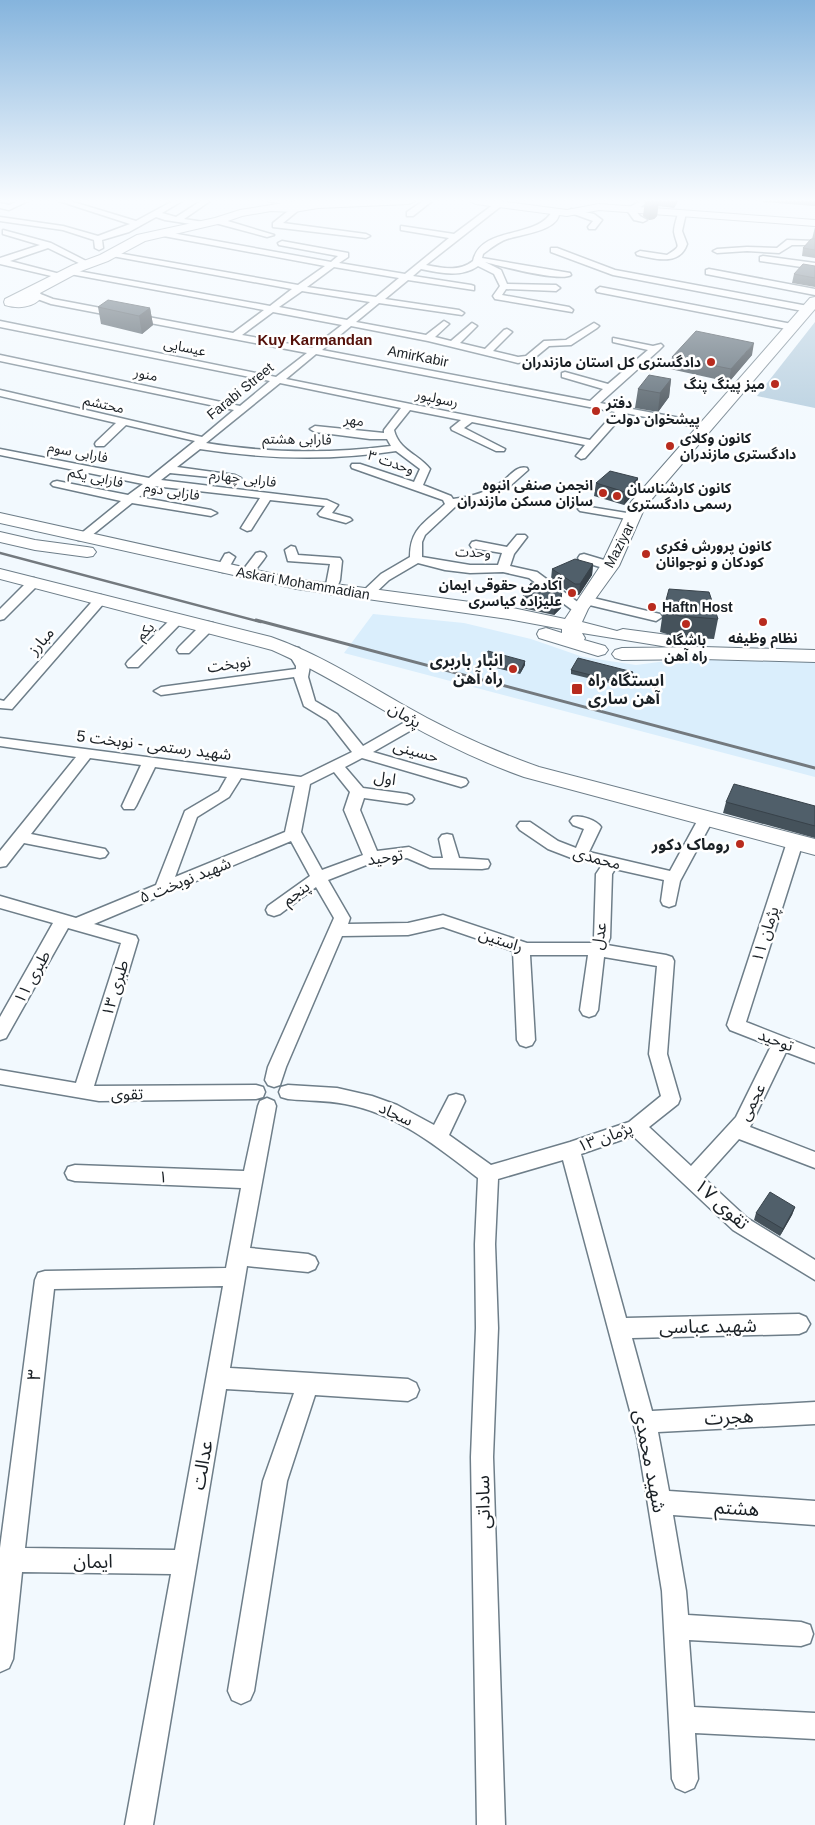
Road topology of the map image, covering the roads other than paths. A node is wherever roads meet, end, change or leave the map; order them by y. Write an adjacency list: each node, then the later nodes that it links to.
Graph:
1 (44, 286): 17 (main road)
2 (120, 286): 18 (street)
3 (289, 286): 11 (street)
4 (302, 286): 11 (street)
5 (395, 286): 16 (street, Farabi Street)
6 (459, 286): 12 (street)
7 (504, 286): 19 (street)
8 (508, 286): 13 (street)
9 (686, 286): 20 (street)
10 (784, 286): 15 (street)
11 (299, 288): 16 (street); 18 (street)
12 (471, 288)
13 (556, 288)
14 (600, 290): 26 (street)
15 (815, 292)
16 (376, 301): 21 (street); 22 (street, Farabi Street)
17 (16, 303): 28 (street, AmirKabir); 36 (street, عیسایی)
18 (271, 309): 22 (street); 28 (street)
19 (569, 310)
20 (810, 310): 26 (main road, Maziyar); 38 (main road)
21 (460, 313)
22 (349, 323): 29 (street); 32 (street, Farabi Street)
23 (444, 324): 29 (street)
24 (472, 326): 31 (street)
25 (594, 326): 33 (street)
26 (792, 327): 38 (main road, Maziyar)
27 (507, 332): 33 (street)
28 (236, 336): 32 (street, AmirKabir)
29 (428, 338): 31 (street)
30 (616, 340): 37 (street)
31 (454, 343): 33 (street)
32 (314, 350): 36 (street, Farabi Street); 40 (street, AmirKabir)
33 (487, 352)
34 (0, 358): 42 (street, منور)
35 (565, 375): 37 (street)
36 (278, 379): 41 (street, رسولپور); 42 (street, Farabi Street)
37 (610, 388): 40 (street)
38 (742, 392): 46 (main road, Maziyar); 66 (main road)
39 (0, 394): 45 (street, محتشم)
40 (592, 404): 43 (street, AmirKabir)
41 (408, 406): 44 (street, رسولپور); 48 (street)
42 (242, 409): 49 (street, Farabi Street)
43 (622, 410): 46 (street, AmirKabir); 50 (street)
44 (470, 419): 50 (street, رسولپور); 54 (street)
45 (123, 422): 49 (street, محتشم); 51 (street)
46 (707, 426): 66 (main road, Maziyar)
47 (315, 429): 48 (street, مهر)
48 (390, 436): 52 (street)
49 (200, 443): 52 (street, فارابی هشتم); 57 (street, Farabi Street)
50 (590, 443): 55 (street)
51 (100, 444)
52 (397, 448): 62 (street)
53 (0, 452): 60 (street, فارابی سوم)
54 (489, 454)
55 (581, 456)
56 (356, 466): 62 (street, وحدت ۳)
57 (167, 469): 59 (street); 60 (street, Farabi Street)
58 (523, 470): 65 (street)
59 (235, 478)
60 (151, 482): 63 (street, فارابی چهارم); 64 (street, Farabi Street)
61 (57, 484): 64 (street, فارابی یکم)
62 (416, 487): 65 (street, وحدت ۳)
63 (267, 496): 70 (street, فارابی چهارم); 71 (street)
64 (129, 500): 68 (street, فارابی دوم); 74 (street, Farabi Street)
65 (451, 503): 81 (street)
66 (641, 508): 67 (street); 82 (main road, Maziyar)
67 (584, 510)
68 (211, 513)
69 (0, 518): 74 (main road, Askari Mohammadian)
70 (346, 520)
71 (246, 528)
72 (4, 534): 74 (main road, Askari Mohammadian); 78 (main road)
73 (521, 537): 77 (street)
74 (76, 542): 78 (main road, Askari Mohammadian); 84 (main road, Askari Mohammadian)
75 (476, 545): 77 (street)
76 (291, 550): 87 (street)
77 (509, 551): 83 (street)
78 (102, 554): 97 (main road, Askari Mohammadian)
79 (260, 556): 84 (street)
80 (584, 558): 82 (street)
81 (416, 559): 83 (street, وحدت); 88 (street)
82 (610, 566): 90 (main road, Maziyar)
83 (503, 568): 90 (street, وحدت)
84 (247, 573): 87 (main road, Askari Mohammadian)
85 (0, 574): 86 (main road, پژمان)
86 (34, 582): 89 (main road, پژمان); 91 (street)
87 (331, 590): 88 (main road, Askari Mohammadian)
88 (366, 595): 90 (main road, Askari Mohammadian)
89 (101, 599): 93 (main road, پژمان); 104 (street, مبارز)
90 (578, 612): 92 (street); 95 (main road); 97 (main road)
91 (0, 616)
92 (656, 618)
93 (178, 619): 94 (main road, پژمان); 101 (street, یکم)
94 (208, 626): 98 (street); 99 (main road, پژمان)
95 (617, 639): 96 (main road); 97 (main road); 100 (main road)
96 (815, 647)
97 (597, 649)
98 (184, 650)
99 (294, 651): 102 (street); 105 (main road, پژمان)
100 (815, 656)
101 (132, 664)
102 (302, 672): 103 (street, نوبخت); 107 (street)
103 (160, 691)
104 (3, 705)
105 (417, 721): 107 (street); 117 (main road, پژمان)
106 (0, 742): 108 (street, شهید رستمی - نوبخت 5)
107 (362, 753): 110 (street); 113 (street, حسینی)
108 (86, 754): 109 (street, شهید رستمی - نوبخت 5); 121 (street)
109 (150, 762): 111 (street, شهید رستمی - نوبخت 5); 116 (street)
110 (336, 766): 112 (street); 114 (street)
111 (238, 773): 112 (street, شهید رستمی - نوبخت 5); 133 (street)
112 (304, 782): 120 (street)
113 (461, 782)
114 (358, 792): 115 (street, اول); 126 (street)
115 (407, 799)
116 (129, 806)
117 (706, 818): 123 (main road, پژمان); 131 (street)
118 (578, 821): 125 (street)
119 (525, 826): 125 (street, محمدی)
120 (294, 834): 132 (street); 133 (street, شهید نوبخت ۵)
121 (20, 837): 124 (street); 127 (street)
122 (447, 840): 128 (street)
123 (805, 845): 143 (street, پژمان ۱۱)
124 (100, 853)
125 (580, 855): 129 (street, محمدی)
126 (372, 857): 128 (street, توحید); 132 (street, توحید)
127 (0, 862)
128 (452, 863): 130 (street, توحید)
129 (611, 863): 131 (street, محمدی); 140 (street, عدل)
130 (482, 864)
131 (674, 876): 134 (street)
132 (319, 877): 136 (street, پنجم); 138 (street)
133 (163, 888): 137 (street, شهید نوبخت ۵)
134 (670, 901)
135 (0, 902): 137 (street)
136 (274, 910)
137 (69, 923): 144 (street, طبری ۱۱); 150 (street, طبری ۱۳)
138 (337, 930): 139 (street, راستین); 149 (street)
139 (521, 947): 140 (street, راستین); 145 (street)
140 (597, 950): 141 (street, راستین); 142 (street, عدل)
141 (666, 961): 154 (street, پژمان ۱۳)
142 (588, 1010)
143 (736, 1026): 146 (street, توحید)
144 (0, 1033)
145 (526, 1040)
146 (782, 1042): 147 (street, توحید); 155 (street, عجمی)
147 (815, 1056)
148 (0, 1076): 150 (street, تقوی)
149 (274, 1080): 151 (street); 152 (street)
150 (84, 1091): 152 (street, تقوی)
151 (288, 1092): 152 (street); 156 (street, سجاد)
152 (261, 1099): 162 (street, عدالت)
153 (456, 1101): 156 (street)
154 (636, 1128): 157 (street, پژمان ۱۳); 161 (street, تقوی ۱۷)
155 (736, 1130): 158 (street); 161 (street, عجمی)
156 (438, 1137): 160 (street, سجاد)
157 (570, 1150): 160 (street, پژمان ۱۳); 167 (street, شهید محمدی)
158 (815, 1160)
159 (75, 1173): 162 (street, ۱)
160 (488, 1177): 185 (street, ساداتی)
161 (692, 1178): 165 (street, تقوی ۱۷)
162 (252, 1180): 164 (street, عدالت)
163 (308, 1263): 164 (street)
164 (237, 1266): 168 (street, عدالت); 175 (street, ۳)
165 (815, 1271)
166 (799, 1324): 167 (street, شهید عباسی)
167 (618, 1328): 172 (street, شهید محمدی)
168 (217, 1378): 169 (street); 176 (street, عدالت)
169 (308, 1384): 170 (street); 180 (street)
170 (408, 1390)
171 (815, 1413): 172 (street, هجرت)
172 (643, 1422): 173 (street, شهید محمدی)
173 (659, 1502): 174 (street, هشتم); 177 (street, شهید محمدی)
174 (815, 1513)
175 (6, 1561): 176 (street, ایمان); 179 (street, ۳)
176 (185, 1562): 184 (street, عدالت)
177 (676, 1627): 178 (street); 181 (street, شهید محمدی)
178 (801, 1634)
179 (0, 1658)
180 (241, 1691)
181 (681, 1719): 182 (street); 183 (street, شهید محمدی)
182 (815, 1726)
183 (685, 1779)
184 (139, 1825)
185 (491, 1825)

